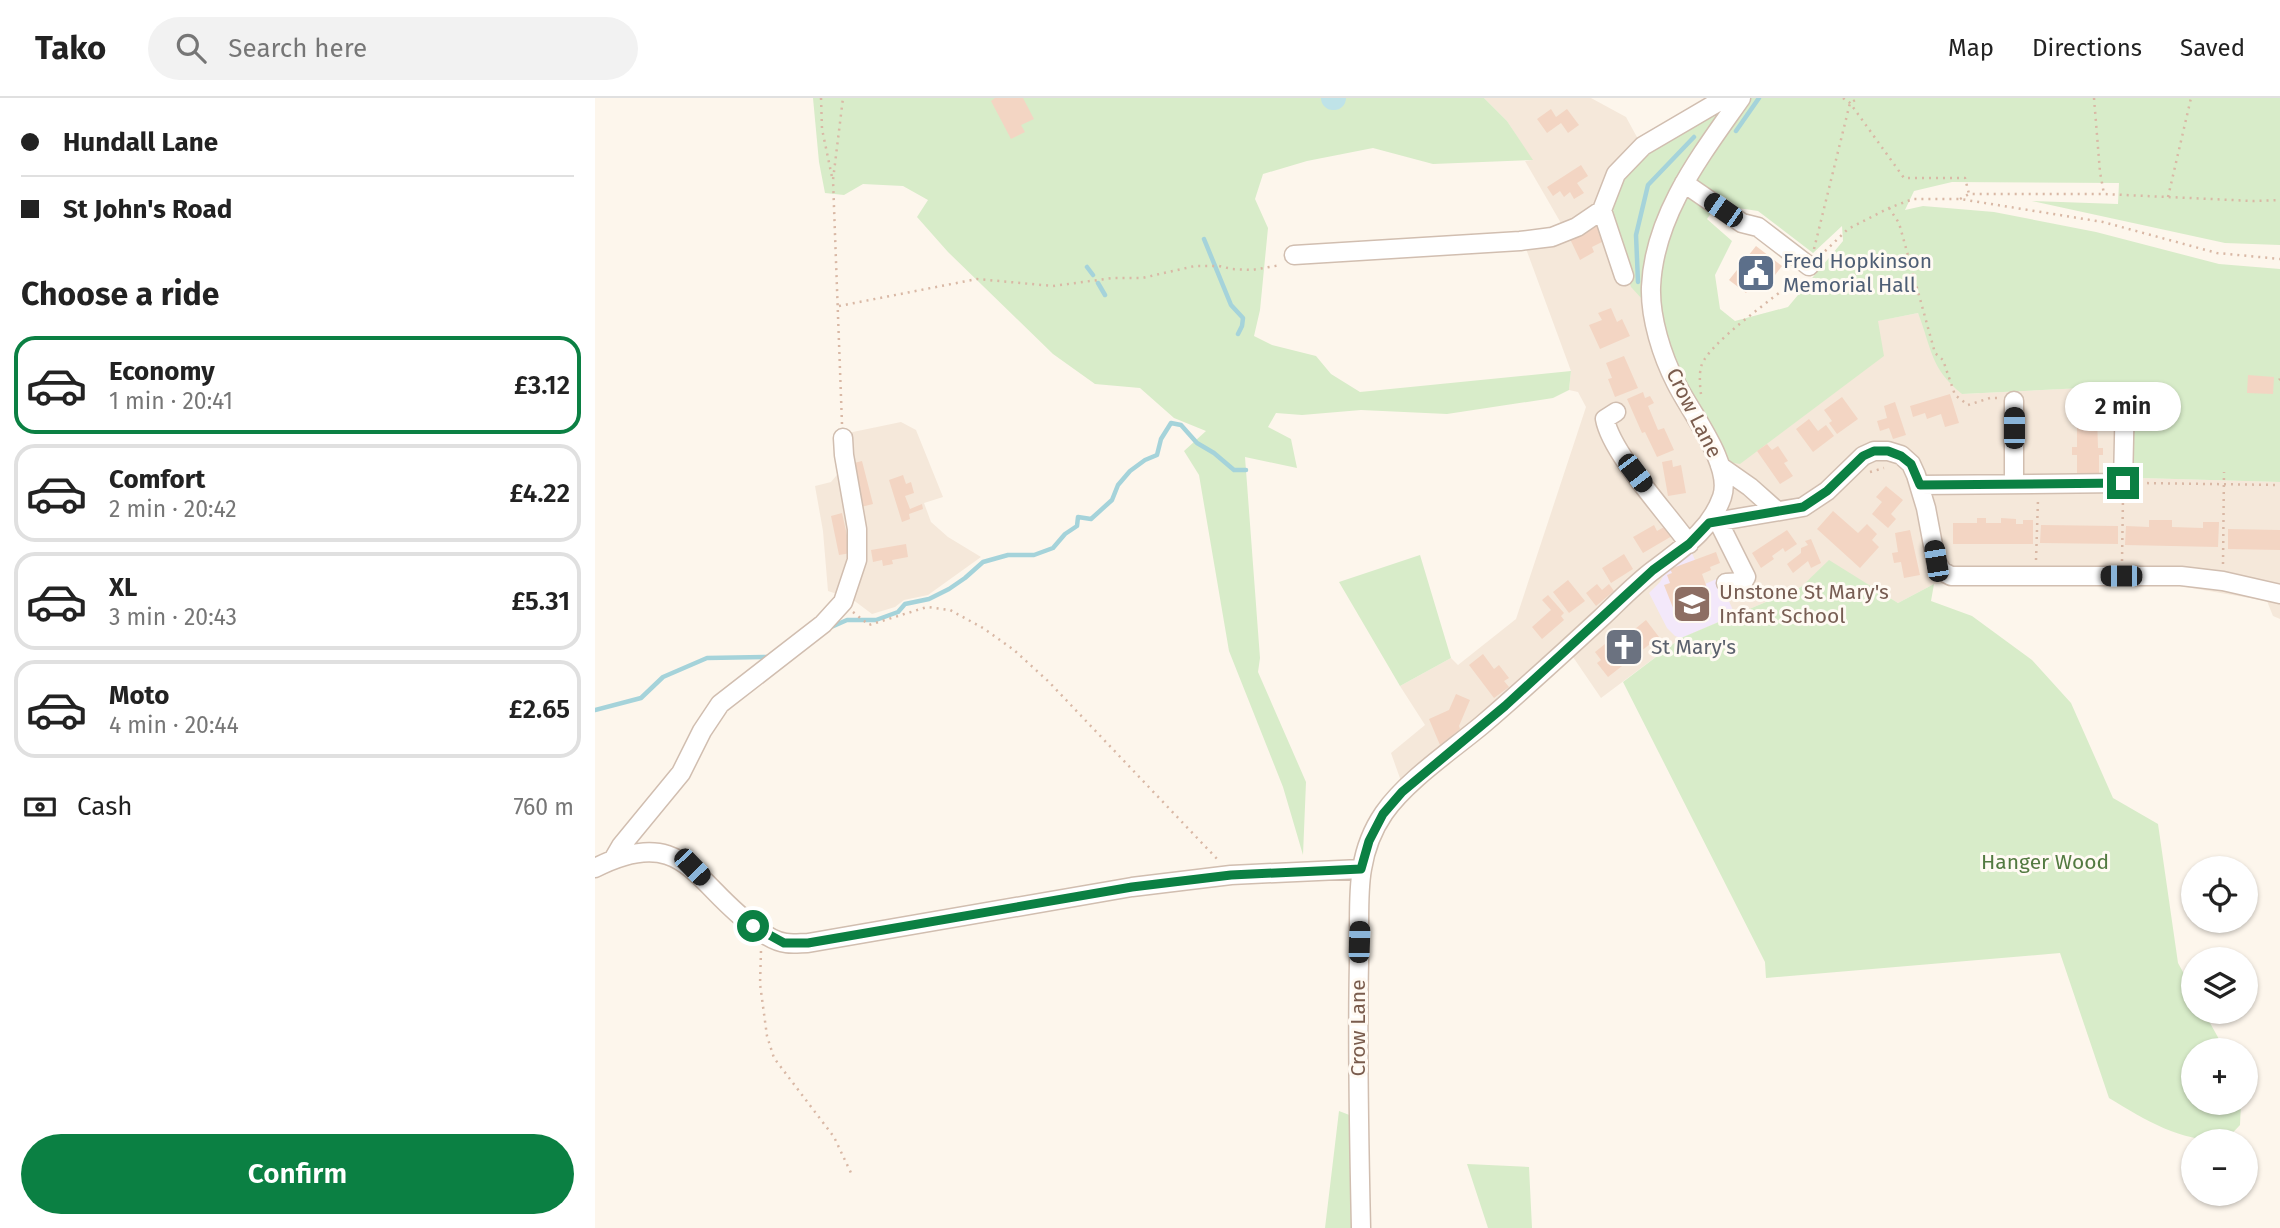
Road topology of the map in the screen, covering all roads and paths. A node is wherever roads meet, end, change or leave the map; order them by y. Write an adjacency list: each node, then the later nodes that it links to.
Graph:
1 (821, 98): 10 (path)
2 (843, 98): 10 (path)
3 (1725, 98): 18 (street)
4 (1741, 98): 11 (street, Crow Lane)
5 (1843, 98): 9 (path)
6 (1859, 98): 9 (path)
7 (2094, 98): 13 (path)
8 (2191, 98): 14 (path)
9 (1850, 103): 12 (path); 21 (path)
10 (833, 180): 23 (path)
11 (1684, 183): 21 (street); 29 (street, Crow Lane)
12 (1969, 194): 13 (path); 15 (path)
13 (2104, 194): 14 (path)
14 (2167, 198): 16 (path)
15 (1960, 199): 17 (path); 20 (path)
16 (2280, 200)
17 (1889, 208): 21 (path); 25 (path)
18 (1602, 210): 19 (street); 22 (street)
19 (1294, 255): 23 (path)
20 (2280, 259)
21 (1809, 266): 26 (path)
22 (1624, 276)
23 (839, 306): 28 (path)
24 (2125, 395): 35 (street)
25 (2014, 401): 33 (street)
26 (1704, 403)
27 (1616, 412): 41 (street)
28 (843, 438): 47 (street)
29 (1720, 466): 39 (street); 40 (street, Crow Lane)
30 (1886, 467): 31 (path)
31 (1869, 472)
32 (2224, 472): 36 (path)
33 (2014, 483): 34 (street); 37 (street)
34 (2038, 483): 35 (street); 42 (path)
35 (2123, 483): 36 (path); 43 (path)
36 (2223, 484): 38 (path); 44 (path)
37 (1920, 485): 39 (street); 42 (street)
38 (2280, 485)
39 (1777, 511): 40 (street)
40 (1714, 523): 41 (street, Crow Lane); 45 (street)
41 (1689, 544): 50 (street, Crow Lane)
42 (2036, 576): 43 (street)
43 (2121, 576): 44 (street)
44 (2223, 581): 46 (street)
45 (1726, 583)
46 (2280, 594)
47 (843, 602): 48 (street); 51 (path)
48 (614, 858): 49 (street); 52 (street)
49 (595, 868)
50 (1361, 869): 51 (street); 54 (street, Crow Lane)
51 (1231, 875): 52 (street)
52 (765, 935): 53 (path)
53 (852, 1175)
54 (1361, 1228)

